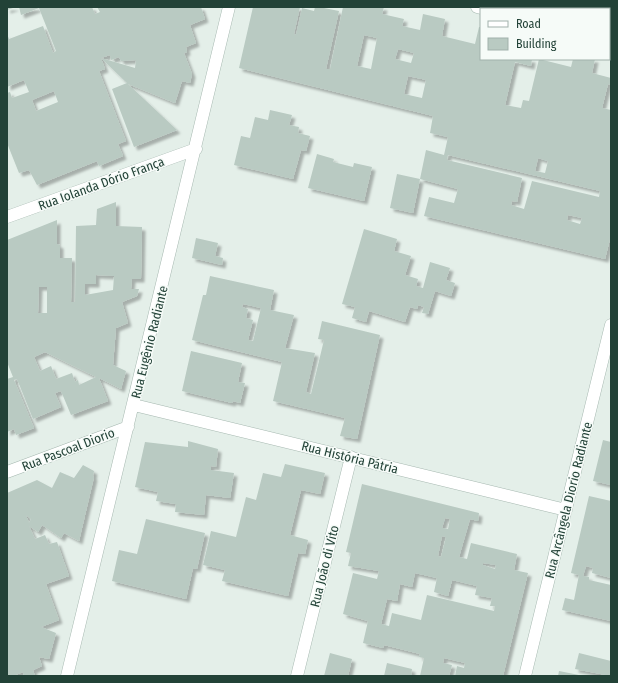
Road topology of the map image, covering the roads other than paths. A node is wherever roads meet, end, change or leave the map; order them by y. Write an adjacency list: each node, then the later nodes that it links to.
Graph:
1 (229, 7): 2 (street, Rua Eugênio Radiante)
2 (196, 149): 3 (street, Rua Iolanda Dório França); 5 (street, Rua Eugênio Radiante)
3 (7, 217)
4 (610, 331): 9 (street, Rua Arcângela Diorio Radiante)
5 (134, 405): 6 (street, Rua Eugênio Radiante); 7 (street, Rua História Pátria)
6 (128, 426): 8 (street, Rua Pascoal Diorio); 10 (street, Rua Eugênio Radiante)
7 (351, 457): 9 (street, Rua História Pátria); 11 (street, Rua João di Vito)
8 (7, 472)
9 (566, 510): 12 (street, Rua Arcângela Diorio Radiante)
10 (67, 676)
11 (297, 676)
12 (525, 676)

